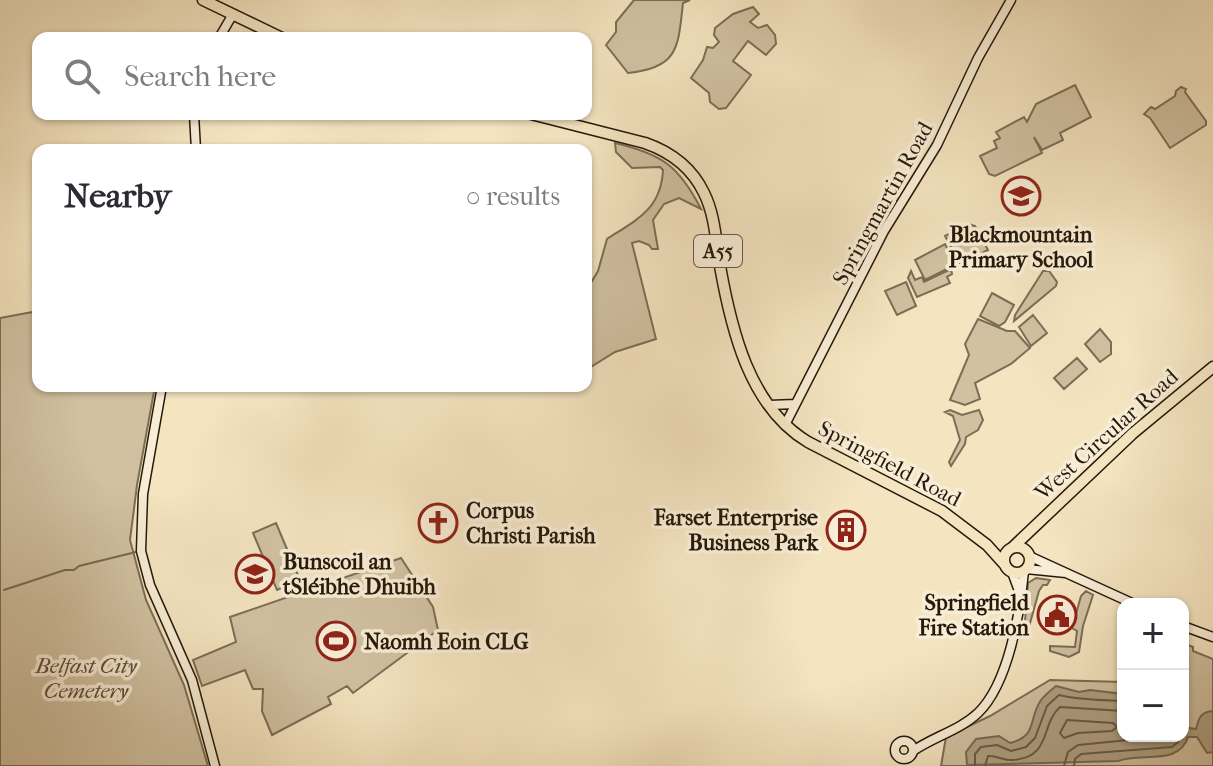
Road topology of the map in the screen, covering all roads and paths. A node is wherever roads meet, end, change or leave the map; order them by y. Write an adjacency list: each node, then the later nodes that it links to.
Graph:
1 (203, 0): 3 (highway)
2 (1011, 0): 11 (street, Springmartin Road)
3 (233, 14): 4 (street); 5 (highway)
4 (222, 32)
5 (270, 32)
6 (194, 120): 8 (street)
7 (554, 120): 12 (highway, Springfield Road / A55)
8 (196, 144)
9 (1213, 367): 14 (highway, West Circular Road)
10 (161, 392): 26 (street)
11 (795, 404): 12 (street); 13 (street, Springmartin Road)
12 (770, 405): 13 (highway, Springfield Road / A55)
13 (785, 425): 15 (highway, Springfield Road / A55)
14 (1028, 534): 16 (highway, West Circular Road); 17 (highway)
15 (987, 545): 16 (highway, Springfield Road / A55); 18 (highway, Springfield Road / A55)
16 (1010, 549): 17 (highway, A55); 18 (highway)
17 (1028, 554): 19 (highway); 20 (street)
18 (1008, 569): 19 (highway); 21 (street)
19 (1025, 570): 20 (street); 21 (street)
20 (1067, 573): 22 (street)
21 (1020, 591): 25 (street)
22 (1121, 598)
23 (1189, 628): 24 (street)
24 (1213, 637)
25 (910, 757)
26 (215, 766)

